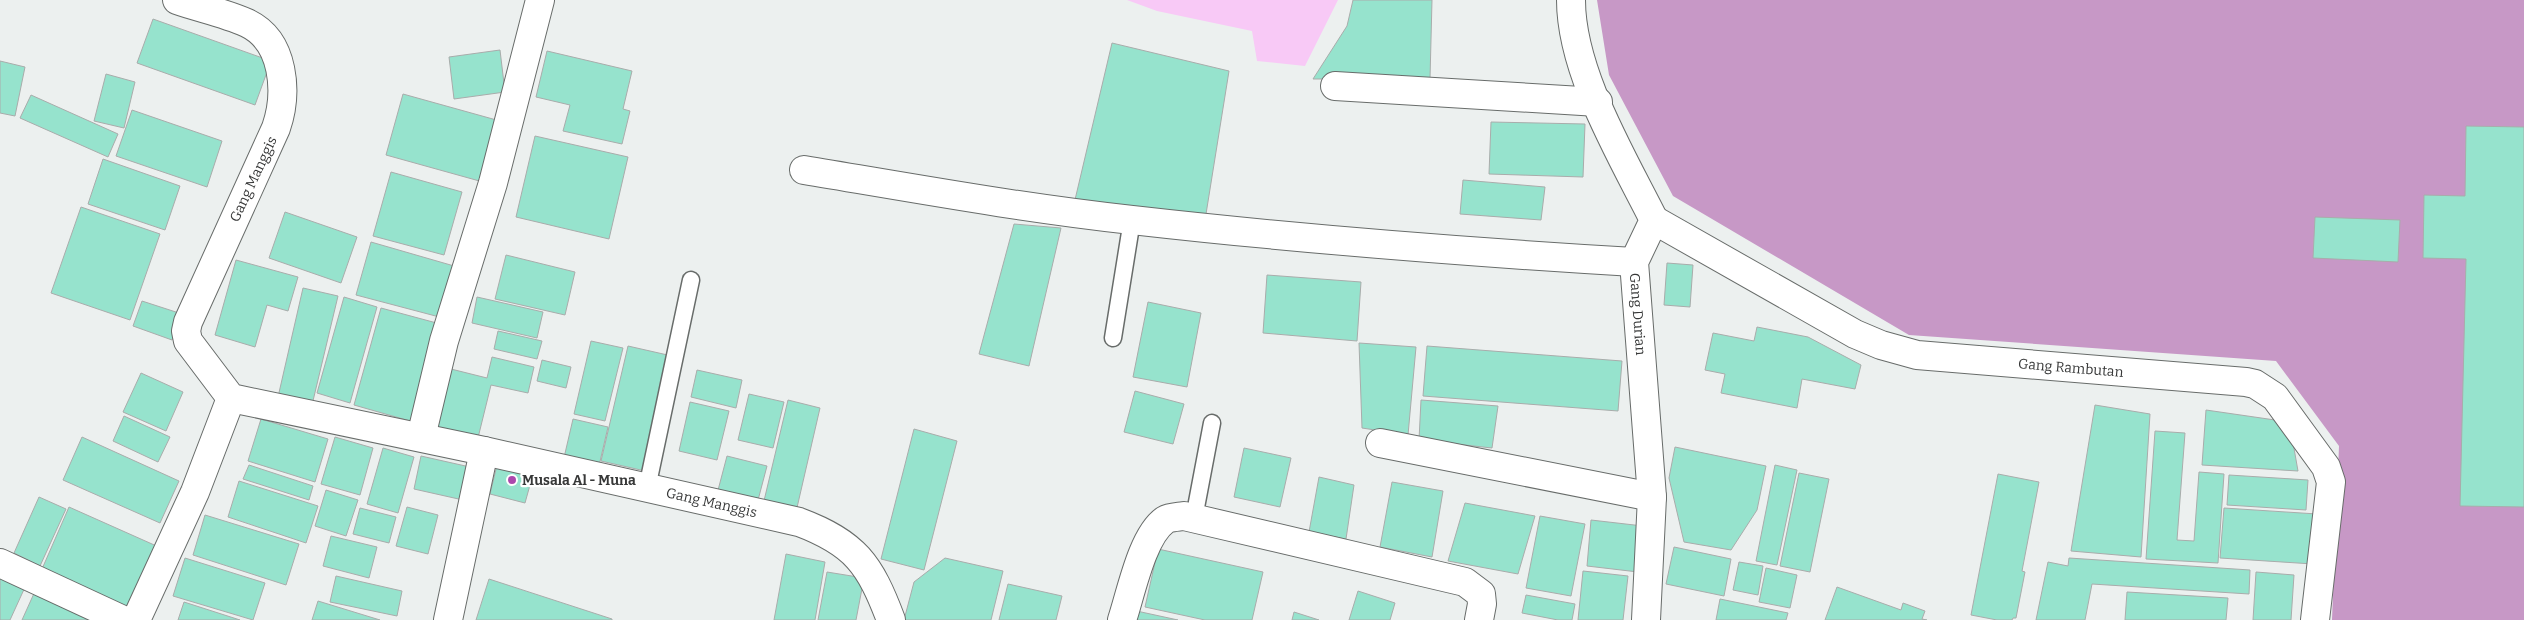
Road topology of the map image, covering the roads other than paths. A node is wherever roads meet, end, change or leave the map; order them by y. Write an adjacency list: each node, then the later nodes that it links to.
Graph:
1 (177, 0): 12 (street, Gang Manggis)
2 (540, 0): 14 (street)
3 (1571, 0): 5 (street)
4 (1334, 86): 5 (street)
5 (1598, 102): 8 (street)
6 (804, 170): 7 (street)
7 (1132, 220): 9 (street); 11 (lane)
8 (1654, 220): 9 (street, Gang Durian); 28 (street, Gang Rambutan)
9 (1634, 262): 18 (street, Gang Durian)
10 (691, 280): 17 (lane)
11 (1114, 338)
12 (231, 398): 14 (street, Gang Manggis); 22 (street)
13 (1212, 423): 19 (lane)
14 (421, 437): 16 (street, Gang Manggis)
15 (1380, 443): 18 (street)
16 (484, 451): 17 (street, Gang Manggis); 23 (street)
17 (648, 488): 24 (street, Gang Manggis)
18 (1652, 497): 27 (street, Gang Durian)
19 (1194, 518): 25 (street); 26 (street)
20 (0, 563): 21 (street)
21 (123, 620)
22 (136, 620)
23 (448, 620)
24 (891, 620)
25 (1122, 620)
26 (1479, 620)
27 (1646, 620)
28 (2315, 620)

